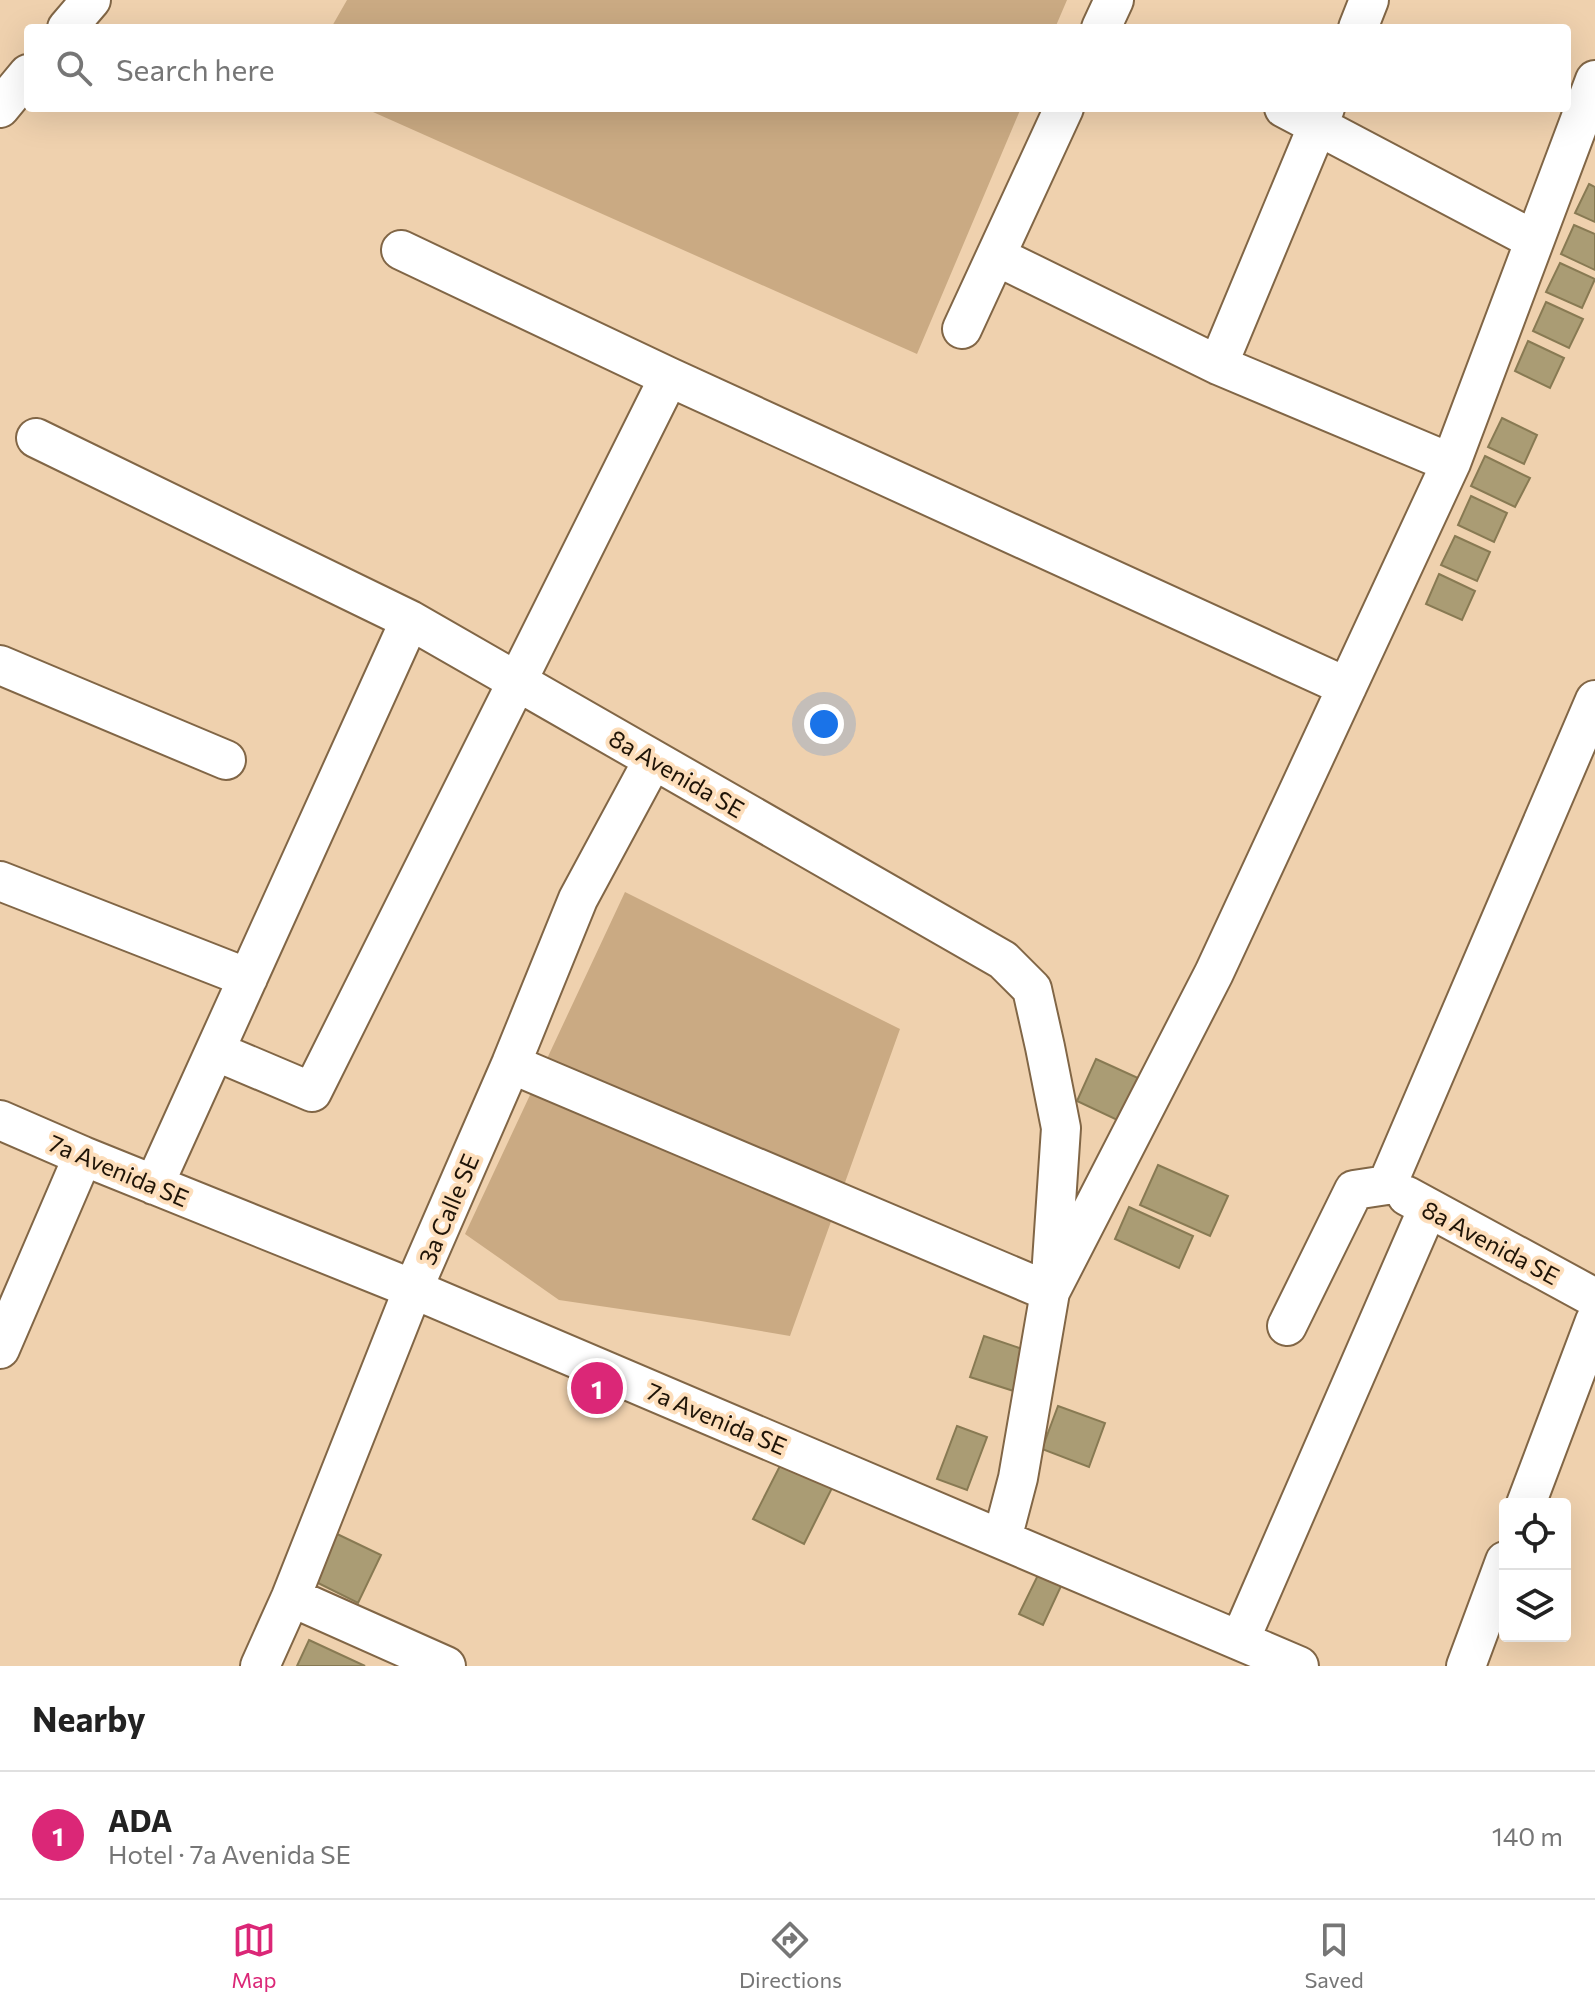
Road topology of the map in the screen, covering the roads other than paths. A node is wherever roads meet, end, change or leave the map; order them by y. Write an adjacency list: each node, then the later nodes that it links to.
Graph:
1 (91, 0): 3 (street)
2 (1369, 0): 4 (street)
3 (70, 24)
4 (1360, 24)
5 (24, 79): 7 (street)
6 (1595, 80): 10 (street)
7 (0, 108)
8 (1062, 112): 12 (street)
9 (1321, 116): 10 (street); 14 (street)
10 (1534, 240): 17 (street)
11 (401, 250): 15 (street)
12 (996, 256): 13 (street); 14 (street)
13 (962, 329)
14 (1218, 365): 17 (street)
15 (669, 377): 20 (street); 21 (street)
16 (36, 438): 18 (street, 8a Avenida SE)
17 (1451, 463): 21 (street)
18 (410, 620): 20 (street, 8a Avenida SE); 26 (street)
19 (0, 665): 23 (street)
20 (516, 681): 24 (street, 8a Avenida SE); 27 (street)
21 (1347, 687): 35 (street)
22 (1595, 700): 32 (street)
23 (226, 760)
24 (653, 760): 28 (street, 3a Calle SE); 35 (street, 8a Avenida SE)
25 (0, 881): 26 (street)
26 (248, 978): 27 (street)
27 (215, 1051): 31 (street)
28 (511, 1064): 34 (street, 3a Calle SE); 35 (street)
29 (0, 1120): 30 (street, 7a Avenida SE)
30 (83, 1156): 31 (street, 7a Avenida SE); 39 (street)
31 (154, 1185): 34 (street, 7a Avenida SE)
32 (1387, 1185): 33 (street, 8a Avenida SE); 38 (street)
33 (1428, 1208): 36 (street, 8a Avenida SE); 44 (street)
34 (413, 1289): 41 (street, 7a Avenida SE); 43 (street, 3a Calle SE)
35 (1050, 1292): 41 (street)
36 (1595, 1298)
37 (1595, 1321): 40 (street)
38 (1287, 1326)
39 (0, 1349)
40 (1528, 1498)
41 (1002, 1539): 44 (street, 7a Avenida SE)
42 (1502, 1570): 48 (street)
43 (291, 1597): 45 (street, 3a Calle SE); 46 (street)
44 (1240, 1640): 47 (street, 7a Avenida SE)
45 (260, 1666)
46 (446, 1666)
47 (1299, 1666)
48 (1466, 1666)

